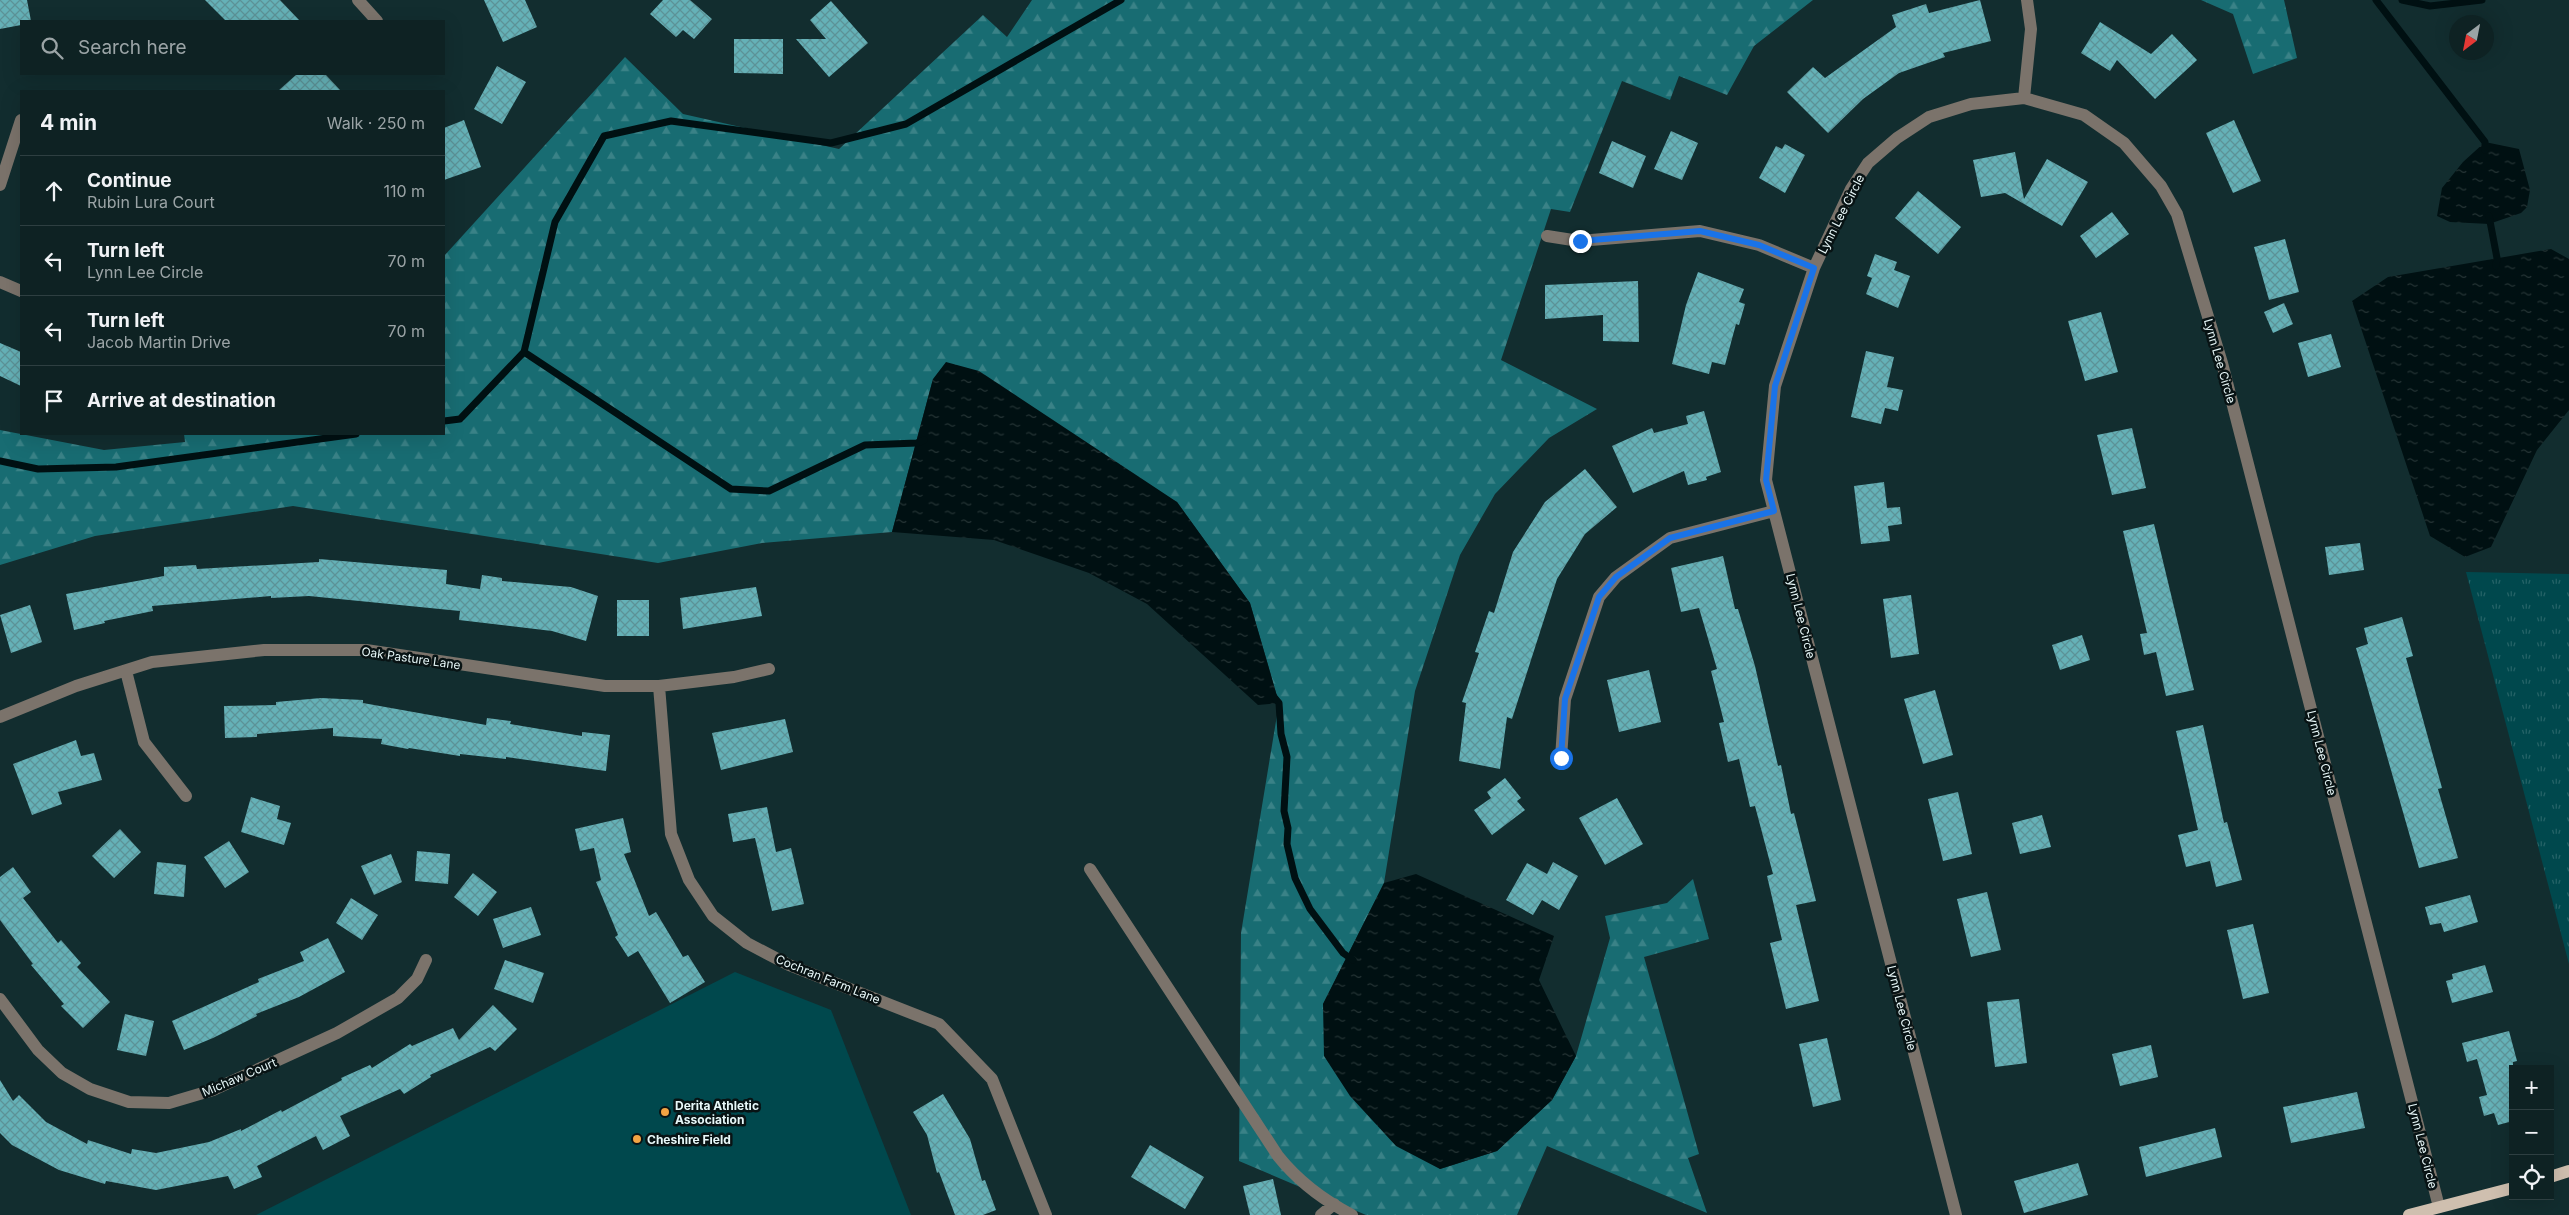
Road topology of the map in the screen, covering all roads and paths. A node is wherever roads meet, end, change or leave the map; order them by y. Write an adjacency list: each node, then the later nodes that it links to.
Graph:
1 (358, 0): 3 (street)
2 (2027, 0): 4 (street)
3 (376, 20)
4 (2024, 98): 8 (street, Lynn Lee Circle); 25 (street, Lynn Lee Circle)
5 (20, 123): 6 (street)
6 (0, 185)
7 (1547, 236): 8 (street)
8 (1814, 268): 11 (street, Lynn Lee Circle)
9 (0, 282): 10 (street)
10 (20, 291)
11 (1774, 511): 16 (street); 29 (street, Lynn Lee Circle)
12 (769, 669): 14 (street, Oak Pasture Lane)
13 (126, 671): 14 (street, Oak Pasture Lane); 15 (street, Oak Pasture Lane); 17 (street)
14 (659, 686): 26 (street, Cochran Farm Lane)
15 (0, 717)
16 (1561, 758)
17 (186, 796)
18 (1090, 869): 24 (street)
19 (426, 960): 20 (street, Michaw Court)
20 (0, 1000)
21 (2569, 1171): 22 (main road)
22 (2554, 1176)
23 (2509, 1189): 25 (main road)
24 (1334, 1204): 27 (street); 28 (street)
25 (2439, 1207): 30 (main road)
26 (1046, 1215)
27 (1321, 1215)
28 (1352, 1215)
29 (1956, 1215)
30 (2409, 1215)

